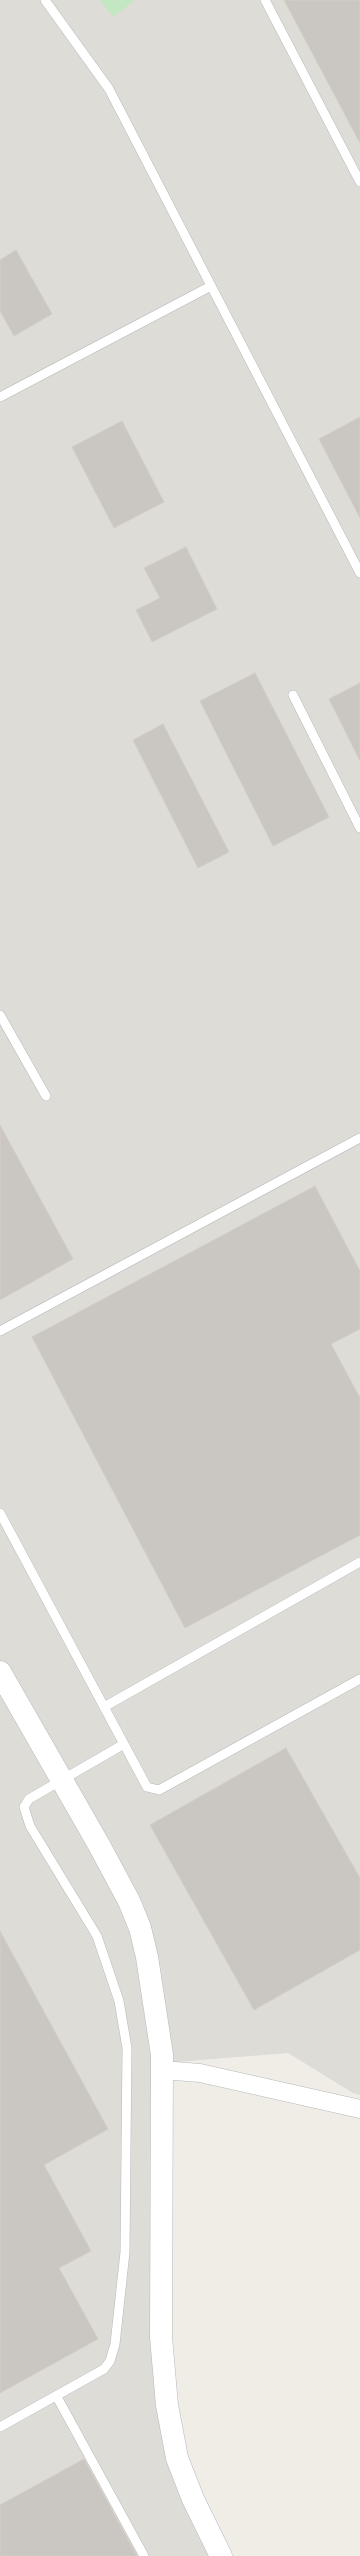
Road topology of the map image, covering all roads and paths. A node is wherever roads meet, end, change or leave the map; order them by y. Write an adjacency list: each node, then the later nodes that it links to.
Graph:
1 (45, 0): 4 (lane)
2 (265, 0): 3 (lane)
3 (360, 182)
4 (211, 286): 5 (lane); 6 (lane)
5 (0, 397)
6 (360, 574)
7 (293, 695): 8 (lane)
8 (360, 828)
9 (0, 1015): 10 (lane)
10 (46, 1096)
11 (360, 1138): 12 (lane)
12 (0, 1331)
13 (0, 1513): 17 (lane)
14 (360, 1562): 17 (lane)
15 (0, 1672): 19 (street)
16 (360, 1679): 18 (lane)
17 (104, 1707): 18 (lane)
18 (124, 1744): 19 (lane)
19 (62, 1779): 20 (street); 22 (lane)
20 (162, 2070): 21 (street); 25 (street)
21 (360, 2109)
22 (57, 2397): 23 (lane); 24 (lane)
23 (0, 2427)
24 (144, 2556)
25 (220, 2556)

